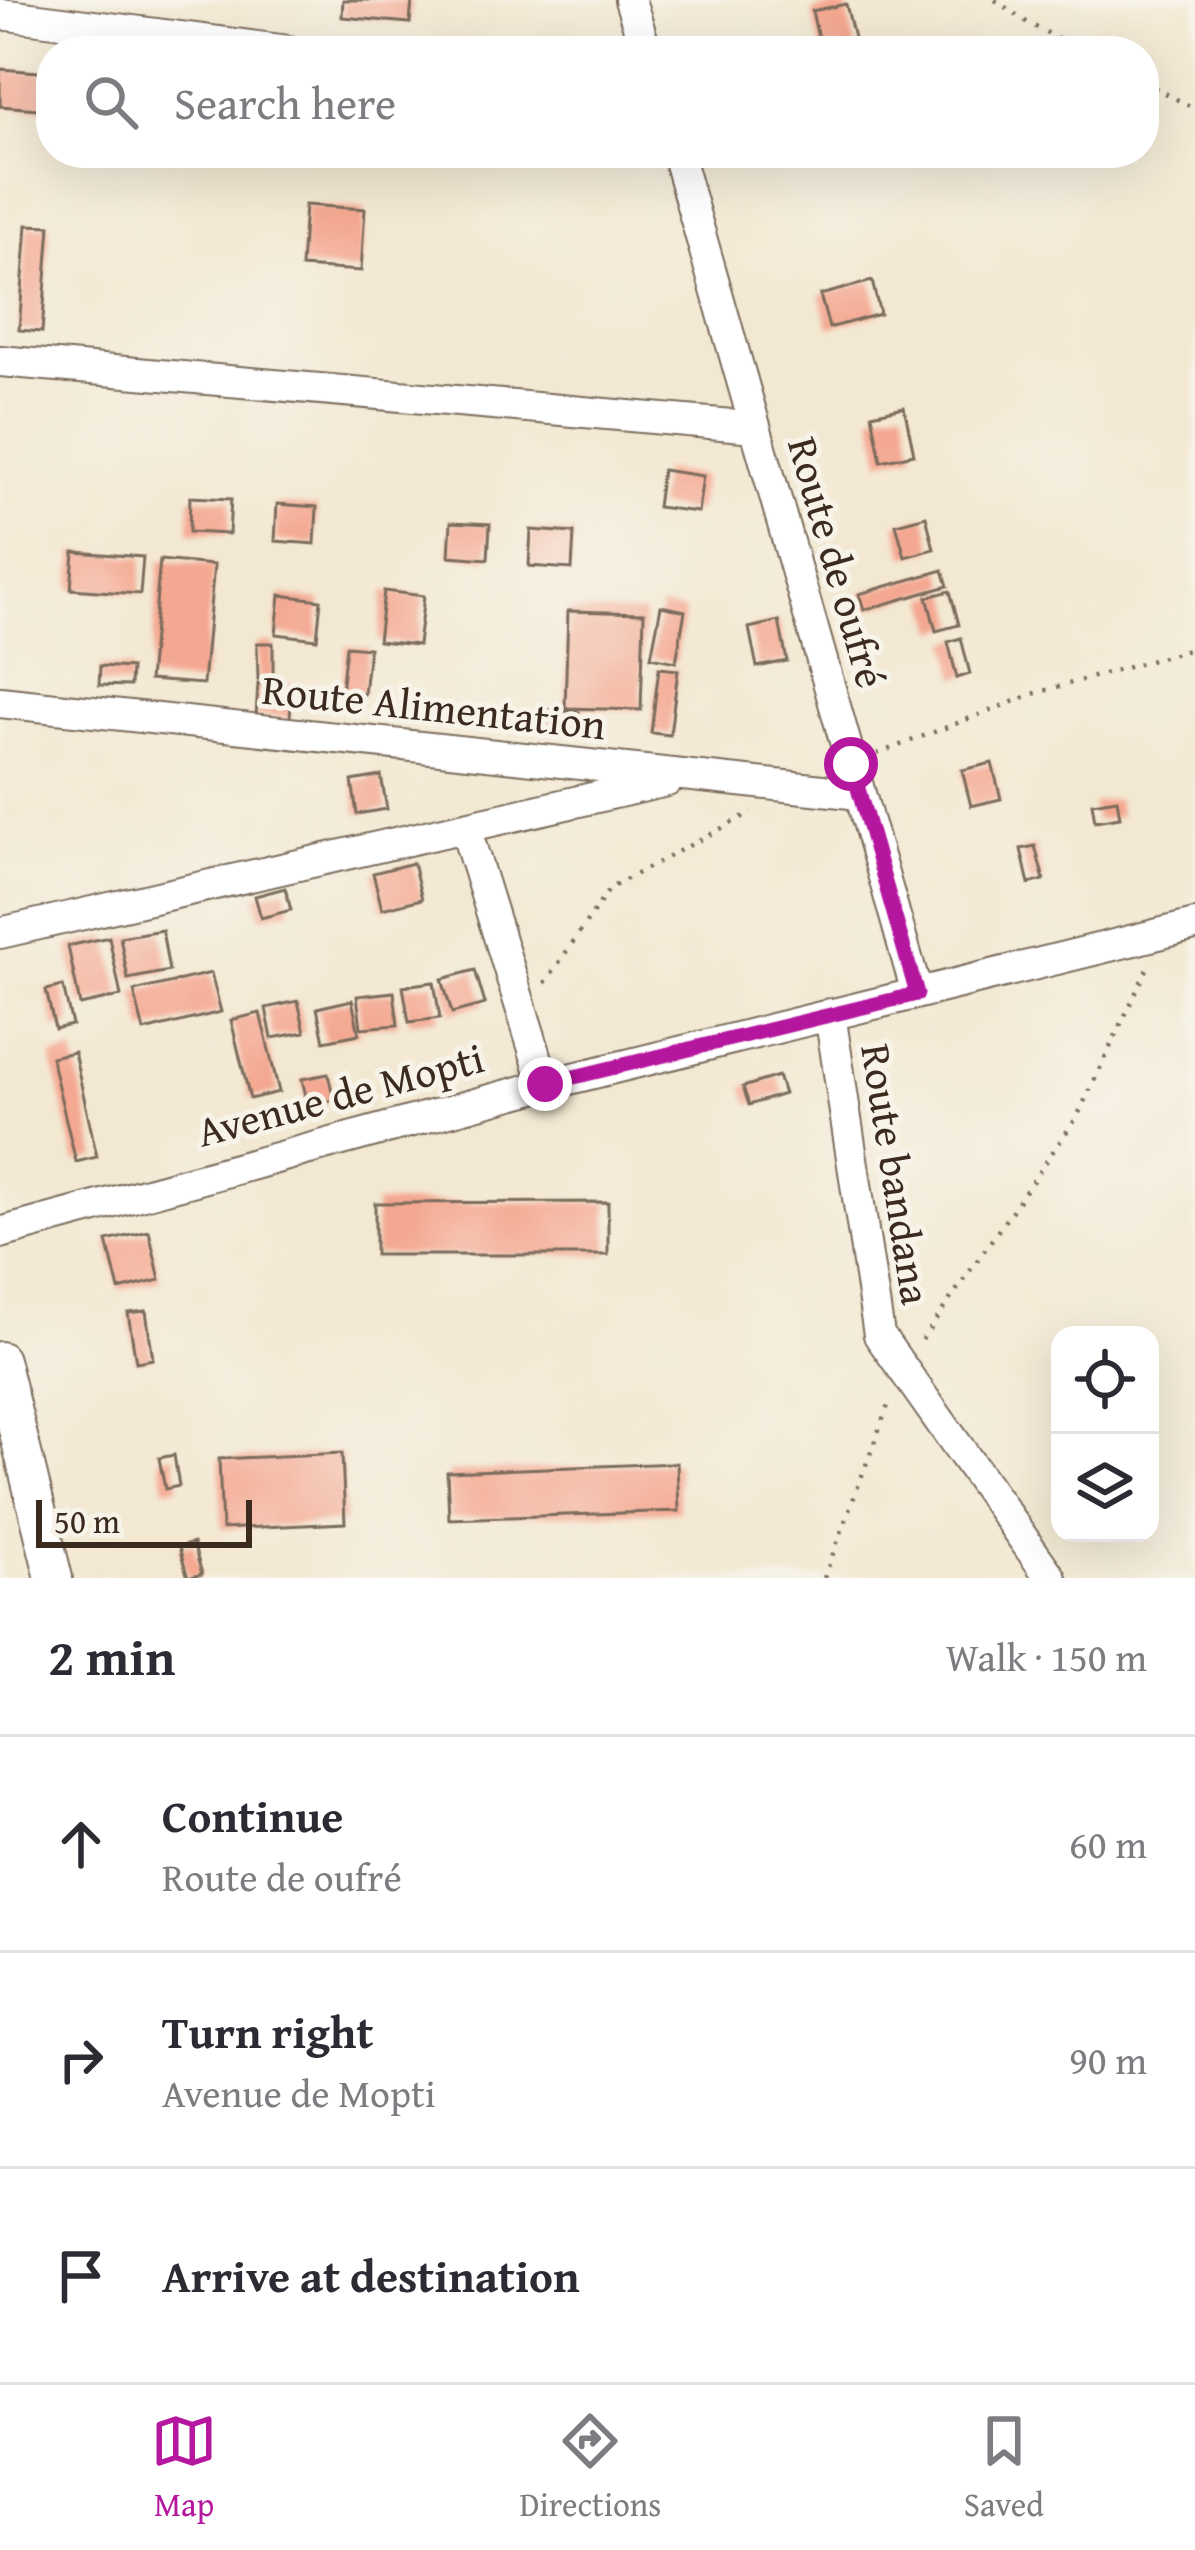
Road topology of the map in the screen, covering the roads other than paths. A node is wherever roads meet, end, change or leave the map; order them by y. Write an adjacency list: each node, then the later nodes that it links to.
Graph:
1 (630, 0): 4 (street)
2 (0, 14): 3 (street)
3 (172, 36)
4 (641, 36)
5 (681, 168): 7 (street, Route de oufré)
6 (0, 361): 7 (street)
7 (755, 427): 10 (street, Route de oufré)
8 (0, 702): 9 (street, Route Alimentation)
9 (692, 776): 10 (street, Route Alimentation); 11 (street)
10 (860, 794): 14 (street, Route de oufré)
11 (465, 827): 13 (street); 16 (street)
12 (1195, 925): 14 (street, Avenue de Mopti)
13 (0, 933)
14 (917, 994): 15 (street, Avenue de Mopti)
15 (830, 1015): 16 (street, Avenue de Mopti); 20 (street, Route bandana)
16 (545, 1084): 17 (street, Avenue de Mopti)
17 (0, 1232)
18 (0, 1360): 19 (main road)
19 (54, 1578)
20 (1052, 1578)

